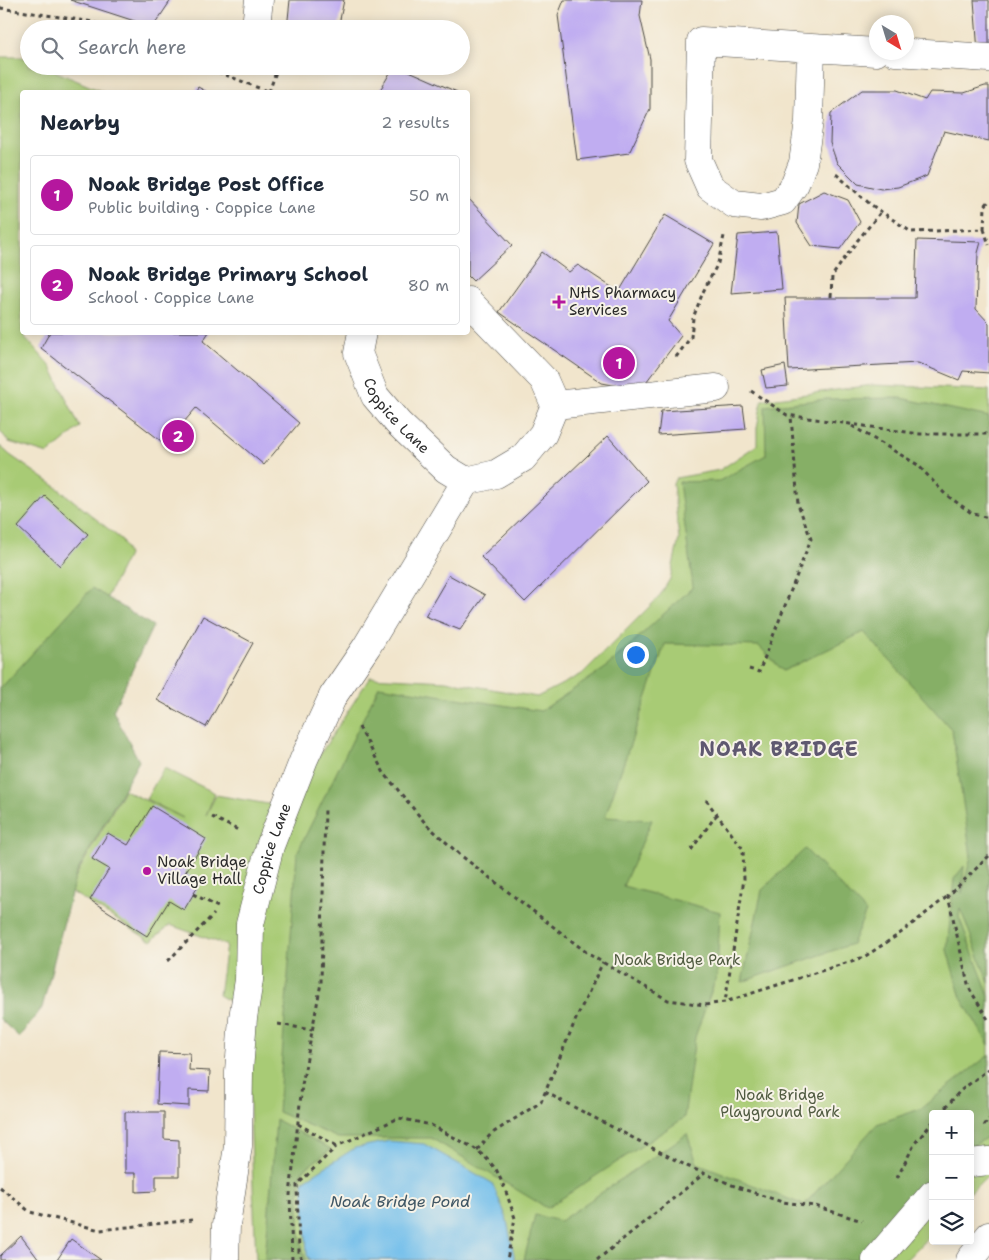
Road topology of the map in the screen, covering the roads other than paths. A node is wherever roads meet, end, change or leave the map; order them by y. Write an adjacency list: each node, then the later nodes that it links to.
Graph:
1 (811, 48): 1 (street); 2 (street)
2 (869, 52)
3 (914, 53): 4 (street)
4 (989, 58)
5 (470, 303): 8 (street)
6 (361, 335): 9 (street, Coppice Lane)
7 (716, 388): 8 (street)
8 (555, 405): 9 (street)
9 (466, 481): 14 (street, Coppice Lane)
10 (989, 1161): 11 (street)
11 (974, 1163)
12 (929, 1199): 15 (street)
13 (989, 1236): 16 (street)
14 (225, 1260)
15 (876, 1260)
16 (970, 1260)

